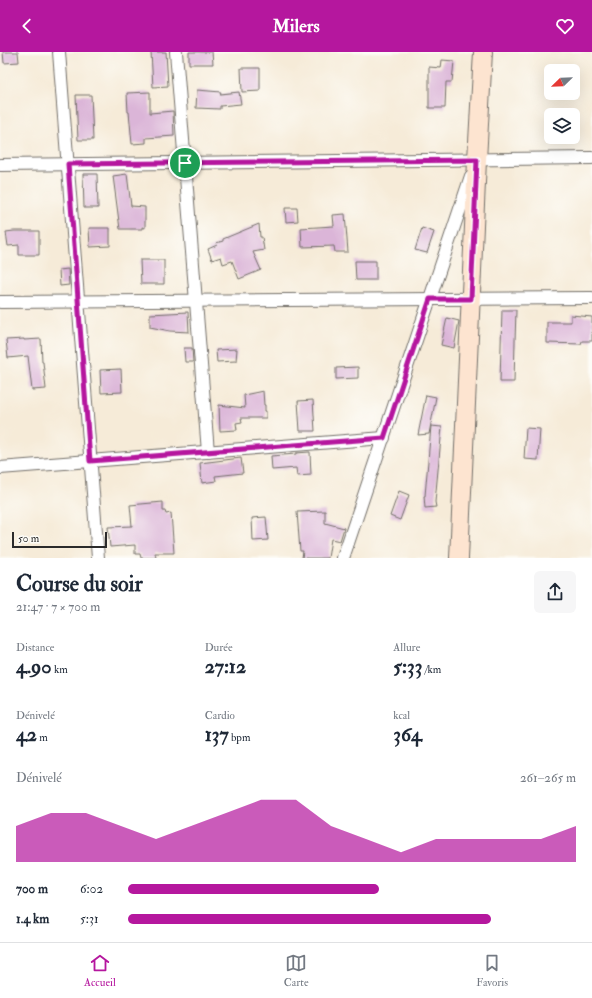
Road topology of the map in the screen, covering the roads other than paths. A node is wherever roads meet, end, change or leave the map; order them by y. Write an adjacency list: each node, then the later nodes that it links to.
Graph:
1 (59, 52): 7 (street)
2 (176, 52): 6 (street)
3 (483, 52): 5 (main road)
4 (592, 158): 5 (street)
5 (477, 160): 6 (street); 10 (street); 11 (main road)
6 (185, 163): 7 (street); 12 (street)
7 (68, 164): 8 (street); 14 (street)
8 (0, 165)
9 (592, 298): 11 (street)
10 (430, 299): 11 (street); 12 (street); 15 (street)
11 (471, 299): 21 (main road)
12 (196, 301): 14 (street); 16 (street)
13 (0, 302): 14 (street)
14 (78, 302): 17 (street)
15 (384, 438): 16 (street); 20 (street)
16 (208, 452): 17 (street)
17 (90, 461): 18 (street); 19 (street)
18 (0, 468)
19 (98, 558)
20 (343, 558)
21 (459, 558)

